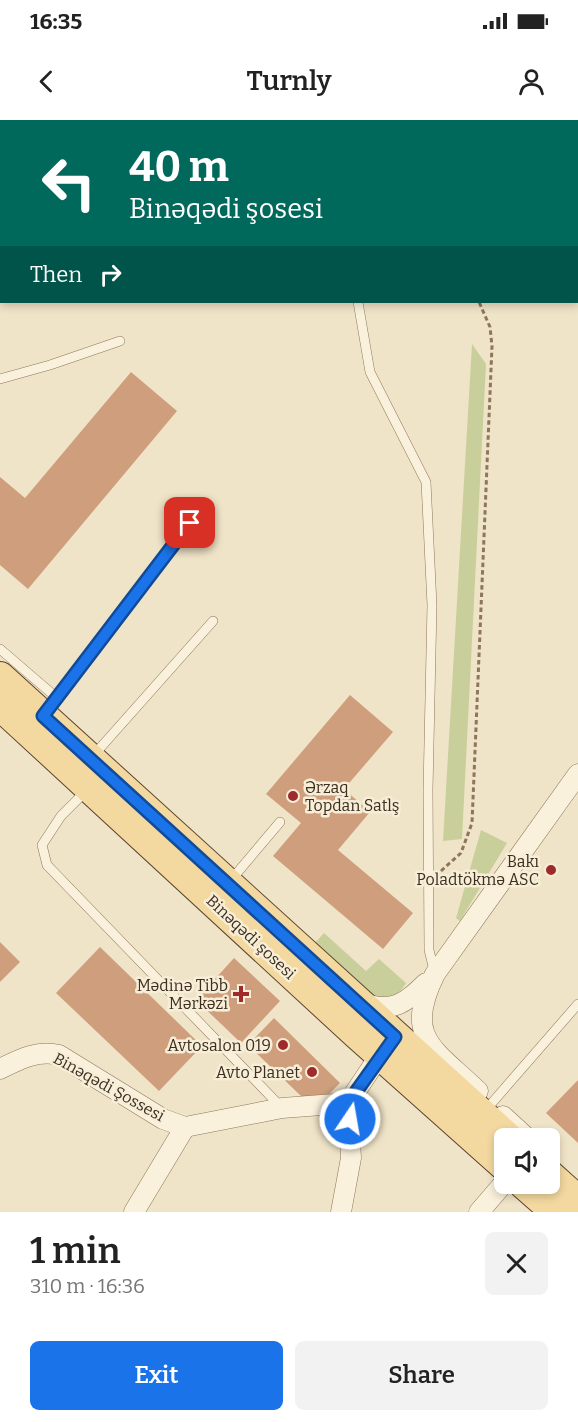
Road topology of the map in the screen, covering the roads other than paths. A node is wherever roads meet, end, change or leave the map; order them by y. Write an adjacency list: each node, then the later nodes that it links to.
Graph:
1 (358, 303): 14 (lane)
2 (120, 341): 3 (lane)
3 (0, 379)
4 (190, 523): 8 (lane)
5 (213, 621): 10 (lane)
6 (0, 649): 8 (lane)
7 (0, 677): 8 (main road, Binəqədi şosesi)
8 (50, 707): 10 (main road, Binəqədi şosesi)
9 (5, 713): 10 (main road, Binəqədi şosesi)
10 (89, 774): 13 (main road, Binəqədi şosesi); 17 (main road, Binəqədi şosesi); 21 (lane)
11 (578, 774): 14 (street)
12 (280, 822): 13 (lane)
13 (228, 885): 15 (main road, Binəqədi şosesi)
14 (435, 974): 15 (street); 20 (street)
15 (352, 998): 17 (main road, Binəqədi şosesi)
16 (578, 1004): 20 (lane)
17 (388, 1046): 19 (street); 23 (main road, Binəqədi şosesi); 25 (main road, Binəqədi şosesi)
18 (0, 1069): 22 (street, Binəqədi Şossesi)
19 (348, 1103): 21 (street, Binəqədi Şossesi); 28 (street)
20 (491, 1104): 24 (street)
21 (282, 1108): 22 (street, Binəqədi Şossesi)
22 (185, 1127): 27 (street, Binəqədi Şossesi)
23 (495, 1128)
24 (516, 1128)
25 (494, 1155)
26 (495, 1194): 29 (street)
27 (134, 1212)
28 (341, 1212)
29 (479, 1212)

